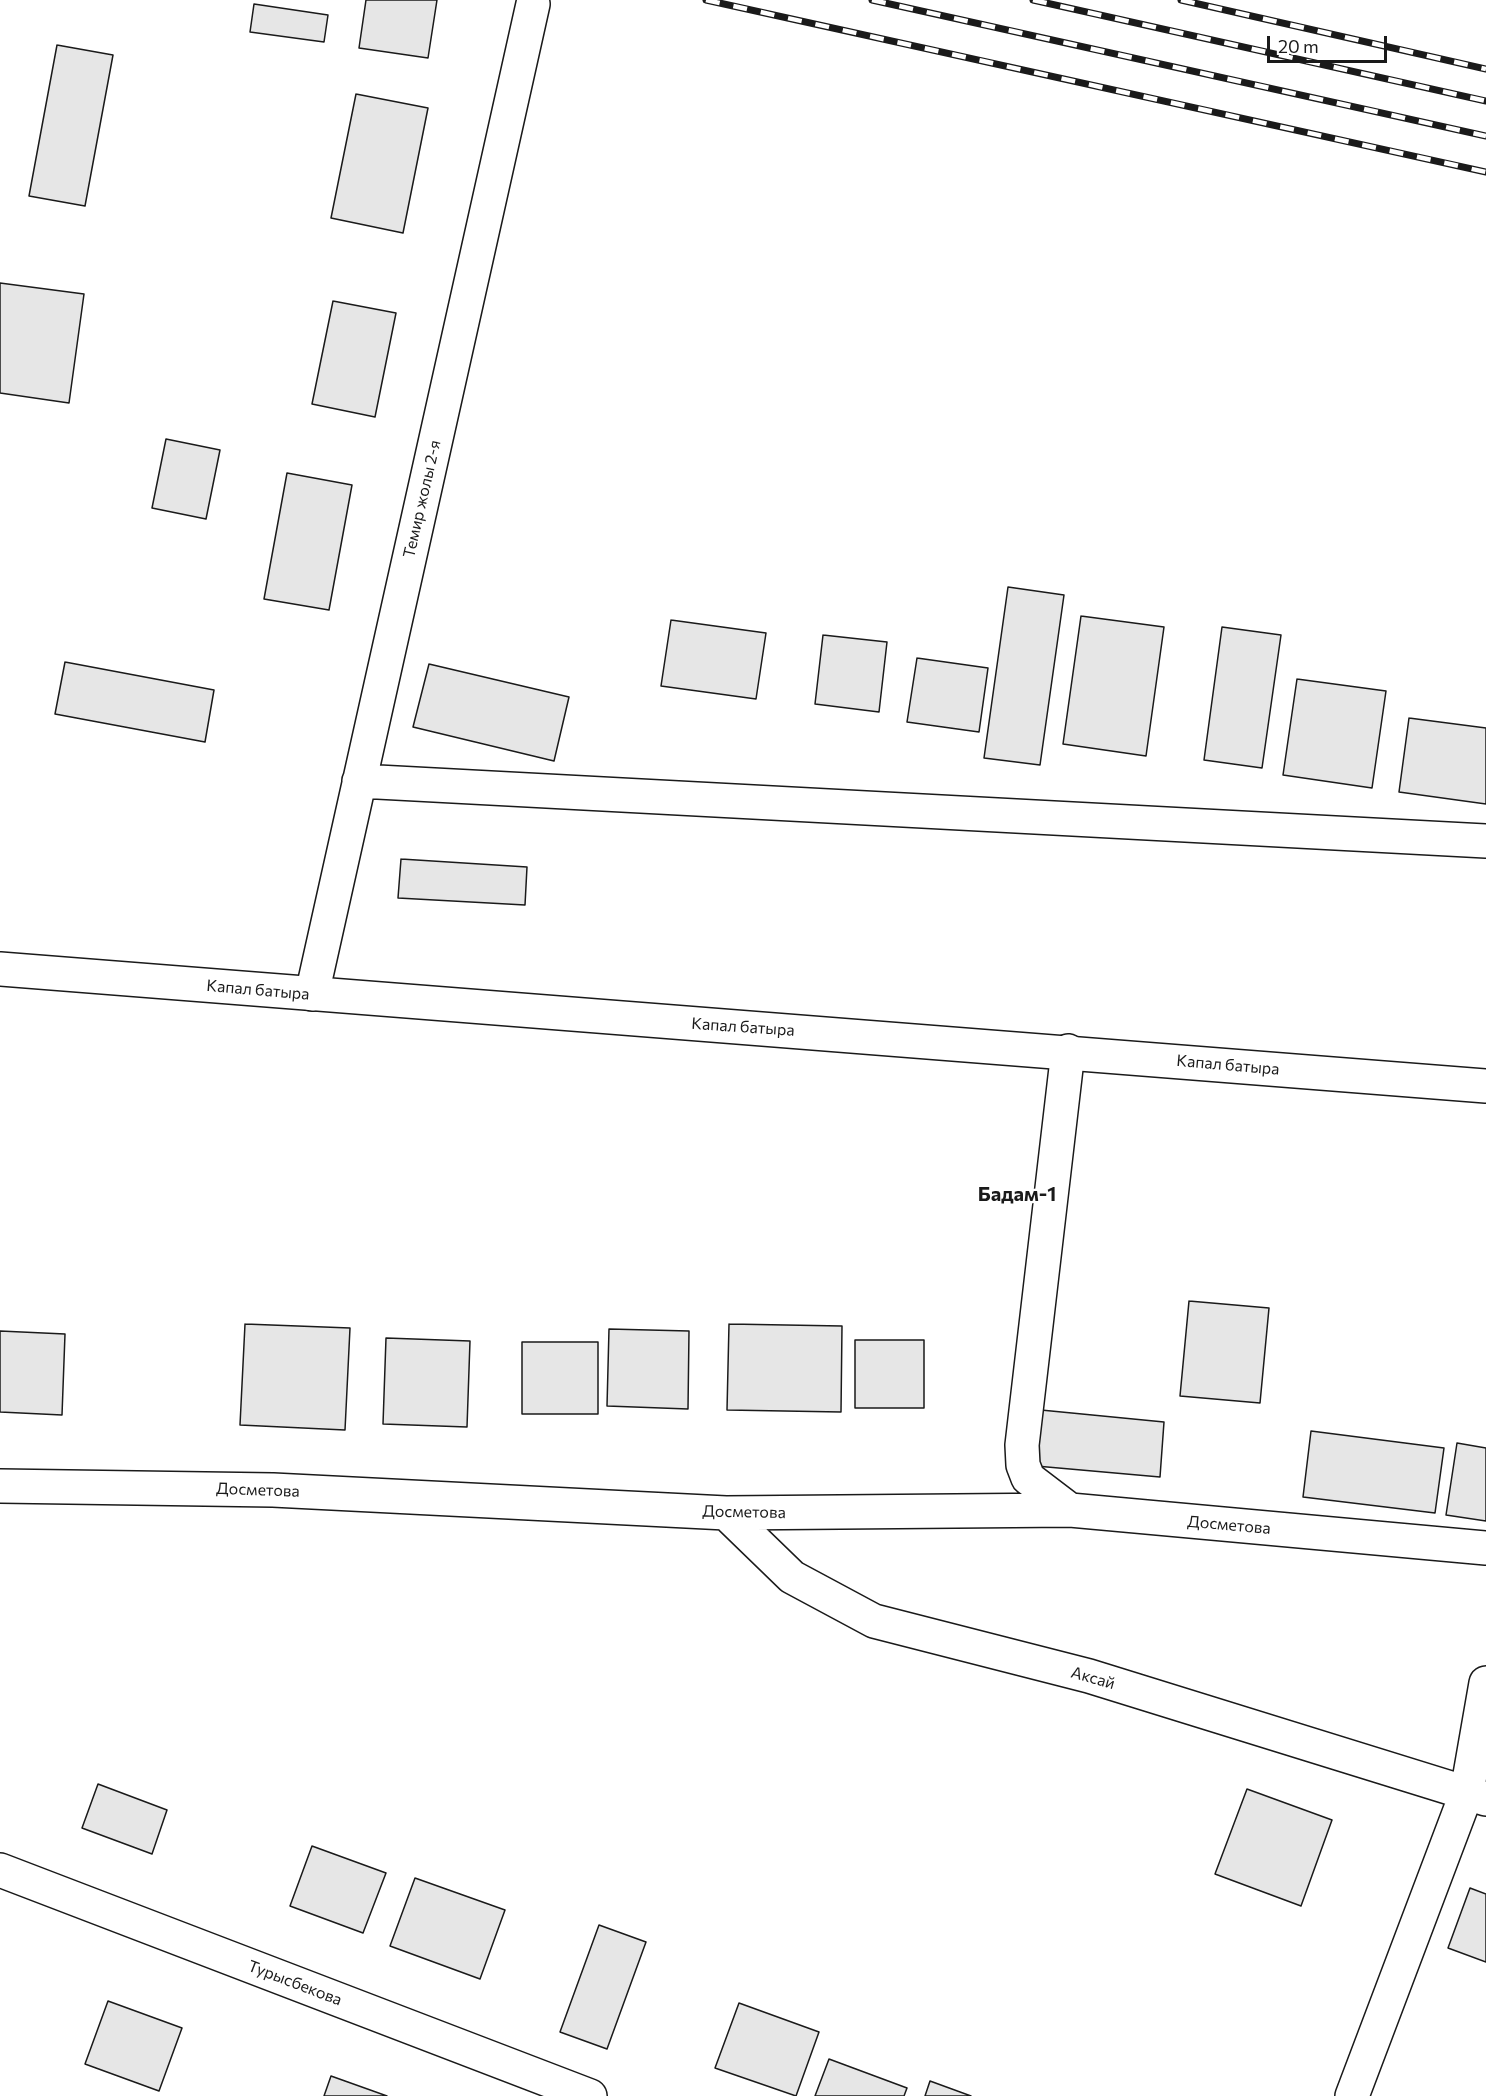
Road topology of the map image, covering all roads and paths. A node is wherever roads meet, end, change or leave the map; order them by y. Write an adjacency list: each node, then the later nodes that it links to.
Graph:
1 (533, 4): 2 (street, Темир жолы 2-я)
2 (359, 781): 3 (street); 5 (street, Темир жолы 2-я)
3 (1486, 842)
4 (0, 969): 5 (street, Капал батыра)
5 (312, 994): 6 (street, Капал батыра)
6 (1068, 1051): 7 (street, Капал батыра); 9 (street)
7 (1486, 1086)
8 (0, 1486): 10 (street, Досметова)
9 (1070, 1510): 10 (street, Досметова); 11 (street, Досметова)
10 (726, 1513): 13 (street, Аксай)
11 (1486, 1548)
12 (1486, 1683): 13 (street)
13 (1477, 1795): 16 (street)
14 (0, 1870): 15 (street, Турысбекова)
15 (590, 2096)
16 (1353, 2096)

